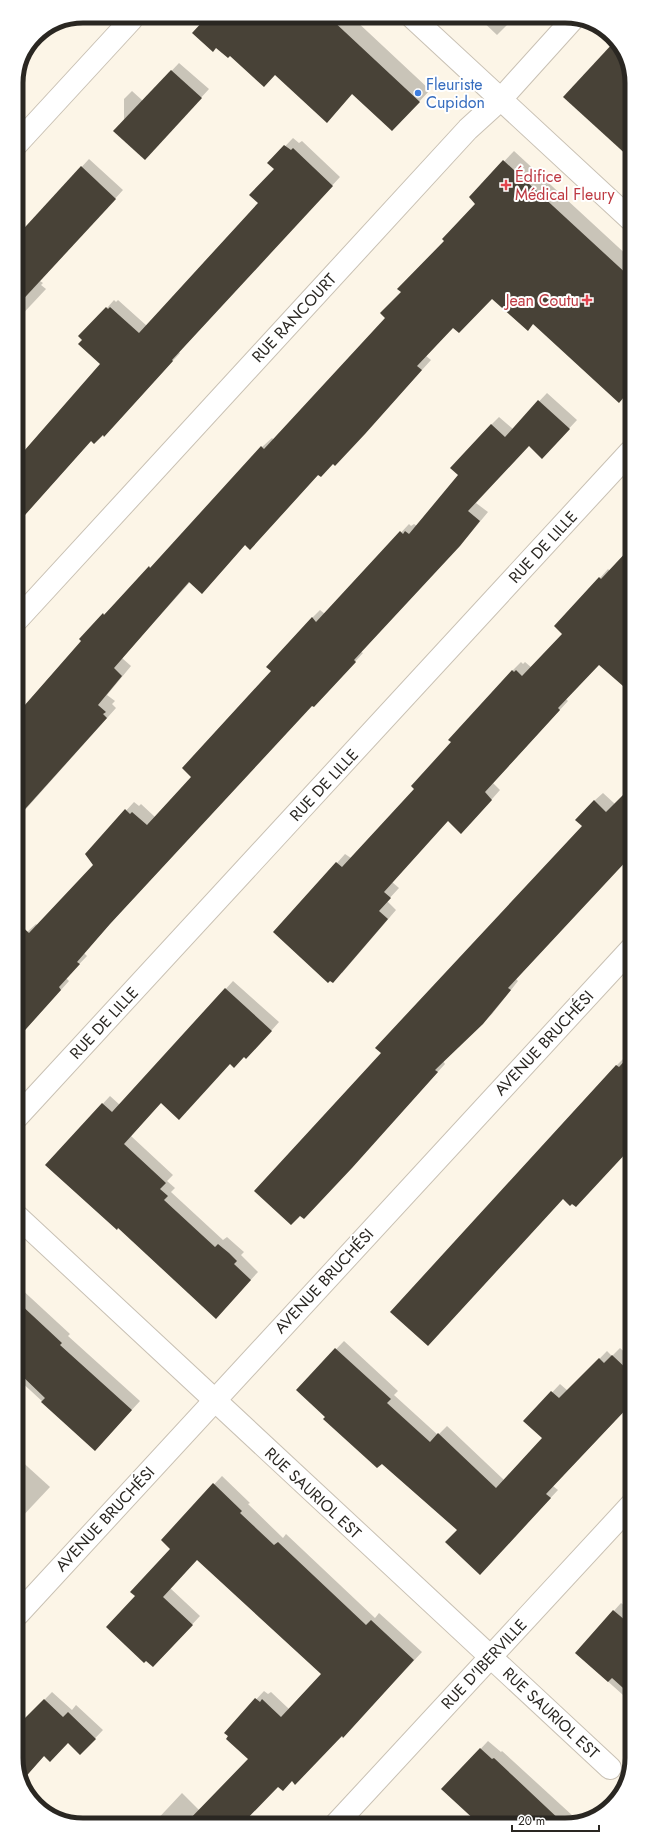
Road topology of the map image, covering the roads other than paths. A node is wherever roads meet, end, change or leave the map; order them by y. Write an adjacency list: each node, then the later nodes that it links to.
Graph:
1 (128, 23): 5 (street)
2 (418, 23): 4 (street)
3 (569, 23): 4 (street, RUE RANCOURT)
4 (501, 98): 6 (street); 8 (street, RUE RANCOURT)
5 (23, 137)
6 (625, 213)
7 (625, 457): 10 (street, RUE DE LILLE)
8 (23, 613)
9 (625, 956): 12 (street, AVENUE BRUCHÉSI)
10 (23, 1113)
11 (23, 1222): 12 (street, RUE SAURIOL EST)
12 (215, 1400): 14 (street, AVENUE BRUCHÉSI); 15 (street, RUE SAURIOL EST)
13 (625, 1512): 15 (street, RUE D'IBERVILLE)
14 (23, 1609)
15 (490, 1657): 16 (street, RUE SAURIOL EST); 17 (street, RUE D'IBERVILLE)
16 (610, 1768)
17 (342, 1818)

